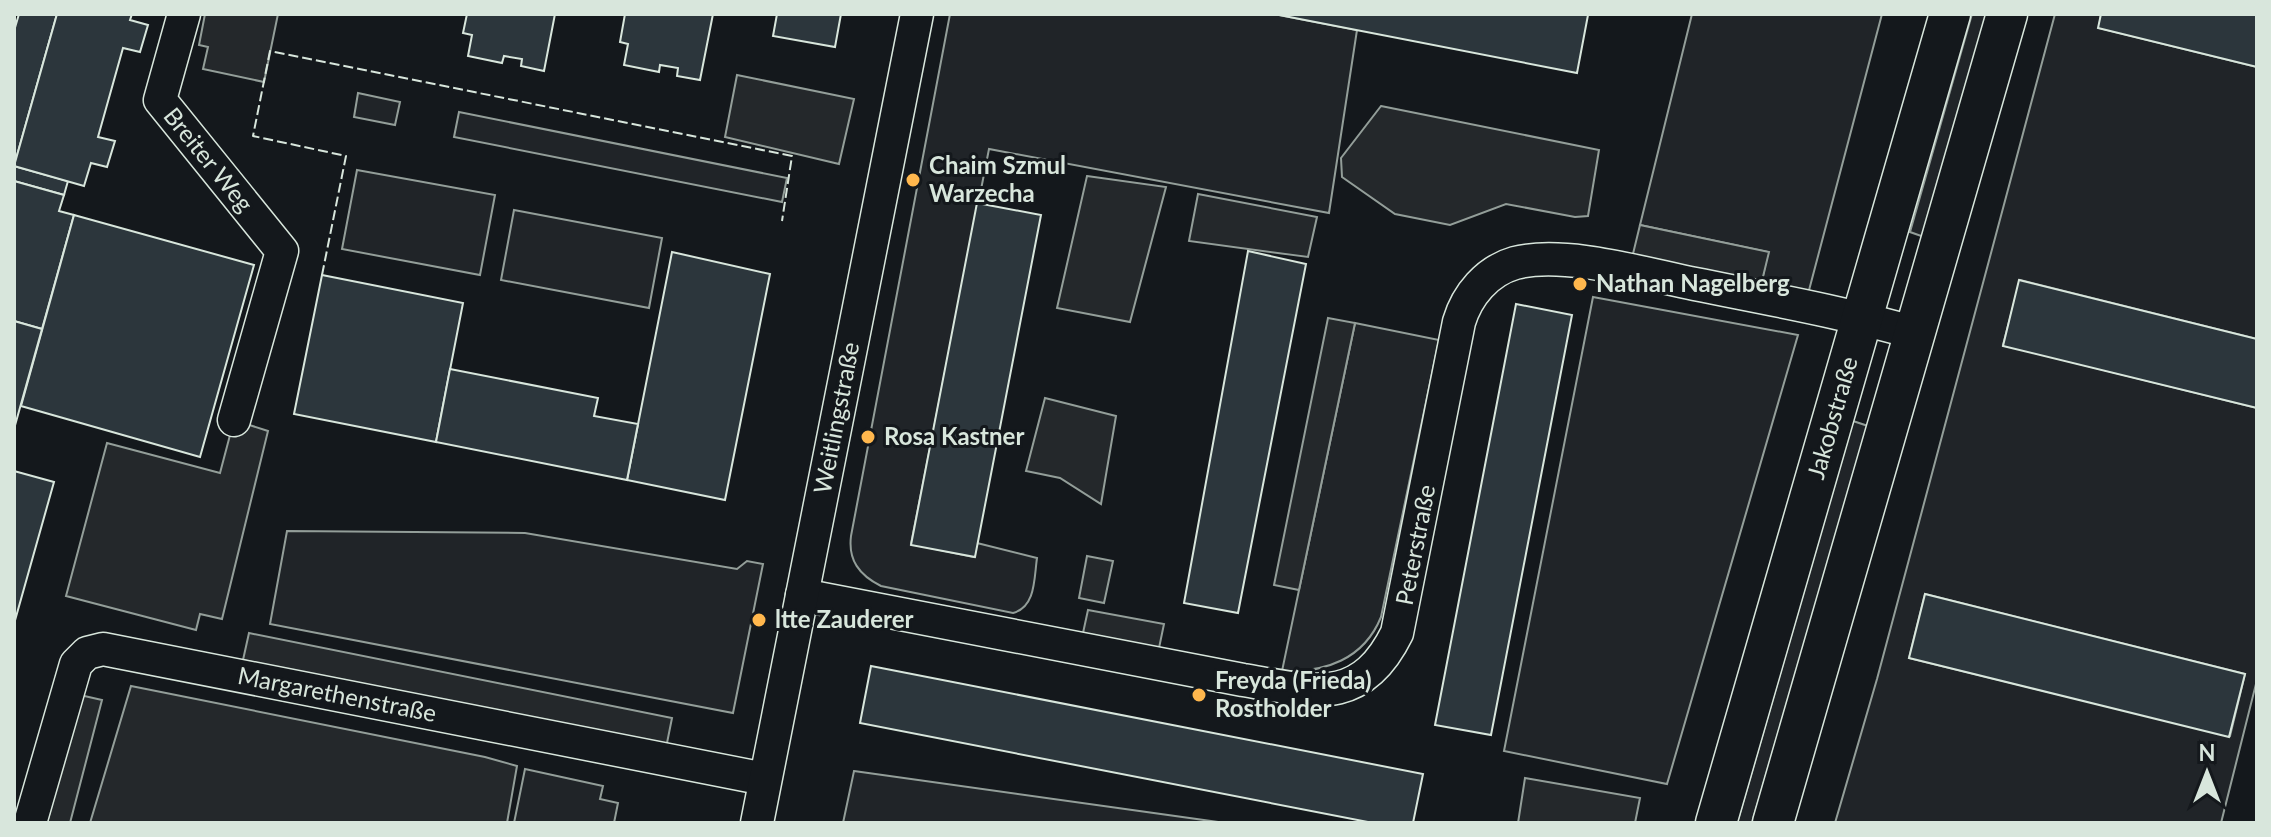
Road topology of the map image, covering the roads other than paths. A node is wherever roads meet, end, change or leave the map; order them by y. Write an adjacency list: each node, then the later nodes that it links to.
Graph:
1 (184, 14): 7 (street, Breiter Weg)
2 (917, 14): 8 (street, Weitlingstraße)
3 (1950, 14): 5 (street, Jakobstraße)
4 (2007, 14): 6 (street)
5 (1861, 318): 6 (street, Peterstraße); 8 (street, Peterstraße); 12 (street, Jakobstraße)
6 (1915, 333): 13 (street)
7 (234, 420)
8 (802, 595): 9 (street, Weitlingstraße)
9 (765, 779): 10 (street, Margarethenstraße); 11 (street, Weitlingstraße)
10 (30, 823)
11 (757, 823)
12 (1716, 823)
13 (1773, 823)

